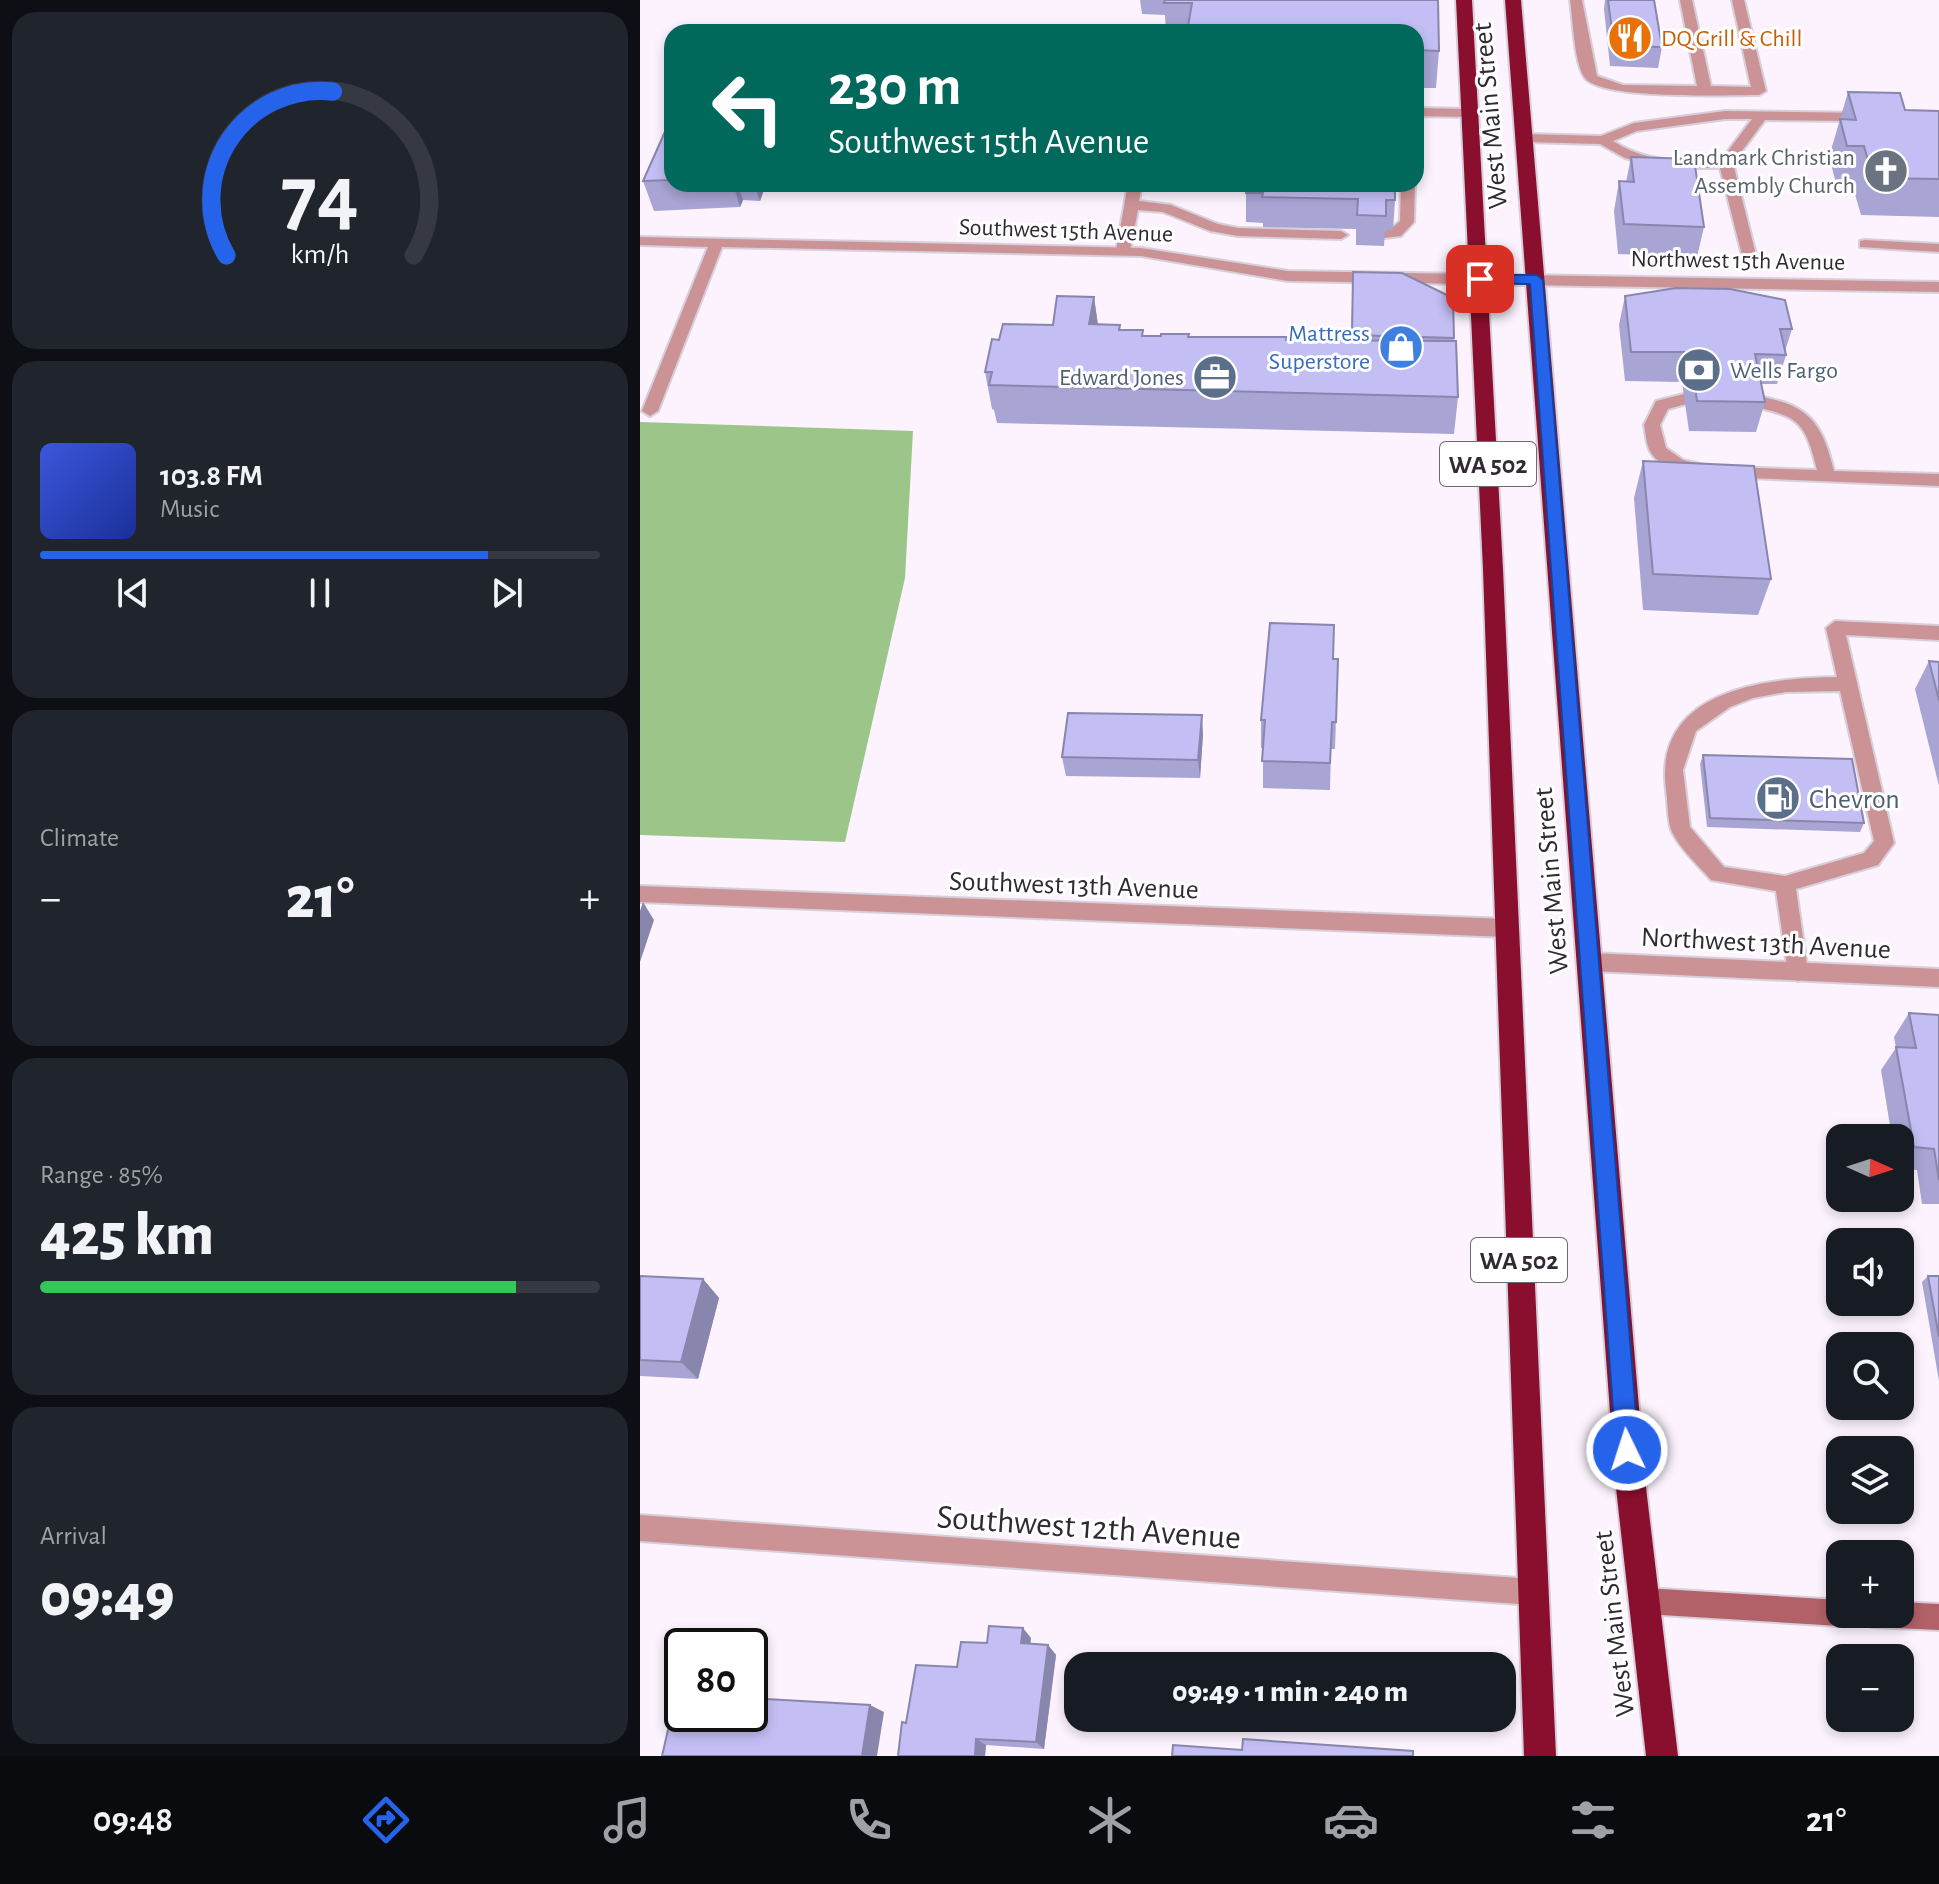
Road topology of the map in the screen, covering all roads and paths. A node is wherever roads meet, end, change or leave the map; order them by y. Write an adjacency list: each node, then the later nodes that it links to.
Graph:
1 (1464, 0): 8 (highway, West Main Street / WA 502)
2 (1513, 0): 11 (highway, West Main Street / WA 502)
3 (1576, 0): 6 (street)
4 (1686, 0): 6 (street)
5 (1738, 0): 6 (street)
6 (1705, 91)
7 (1424, 112): 8 (street)
8 (1469, 113): 25 (highway, West Main Street / WA 502)
9 (1762, 115): 10 (street); 12 (street); 13 (street)
10 (1876, 117)
11 (1525, 138): 12 (street); 26 (highway, West Main Street / WA 502)
12 (1603, 140): 13 (street)
13 (1726, 163): 24 (street)
14 (1134, 192): 16 (street)
15 (1408, 192): 18 (street)
16 (1132, 205): 17 (street); 23 (street)
17 (1341, 235)
18 (1372, 237)
19 (640, 241): 20 (street, Southwest 15th Avenue)
20 (716, 244): 23 (street, Southwest 15th Avenue); 30 (street)
21 (1865, 244): 22 (street)
22 (1939, 248)
23 (1123, 251): 25 (street, Southwest 15th Avenue)
24 (1749, 255)
25 (1480, 279): 26 (street, Southwest 15th Avenue); 37 (highway, West Main Street / WA 502)
26 (1537, 280): 27 (street, Northwest 15th Avenue); 38 (highway, West Main Street / WA 502)
27 (1939, 287)
28 (1684, 399): 31 (street)
29 (1750, 400): 31 (street)
30 (650, 411)
31 (1827, 476): 32 (street)
32 (1939, 480)
33 (1939, 633): 34 (street)
34 (1849, 684): 35 (street); 35 (street)
35 (1785, 884): 39 (street)
36 (640, 894): 37 (street, Southwest 13th Avenue)
37 (1507, 928): 42 (highway, West Main Street / WA 502)
38 (1591, 962): 39 (street, Northwest 13th Avenue); 43 (highway, West Main Street / WA 502)
39 (1798, 972): 40 (street, Northwest 13th Avenue)
40 (1939, 978)
41 (640, 1528): 42 (street, Southwest 12th Avenue)
42 (1532, 1592): 47 (highway, West Main Street / WA 502)
43 (1645, 1601): 44 (street); 48 (highway, West Main Street / WA 502)
44 (1826, 1612)
45 (1914, 1616): 46 (street)
46 (1939, 1617)
47 (1540, 1756)
48 (1662, 1756)

